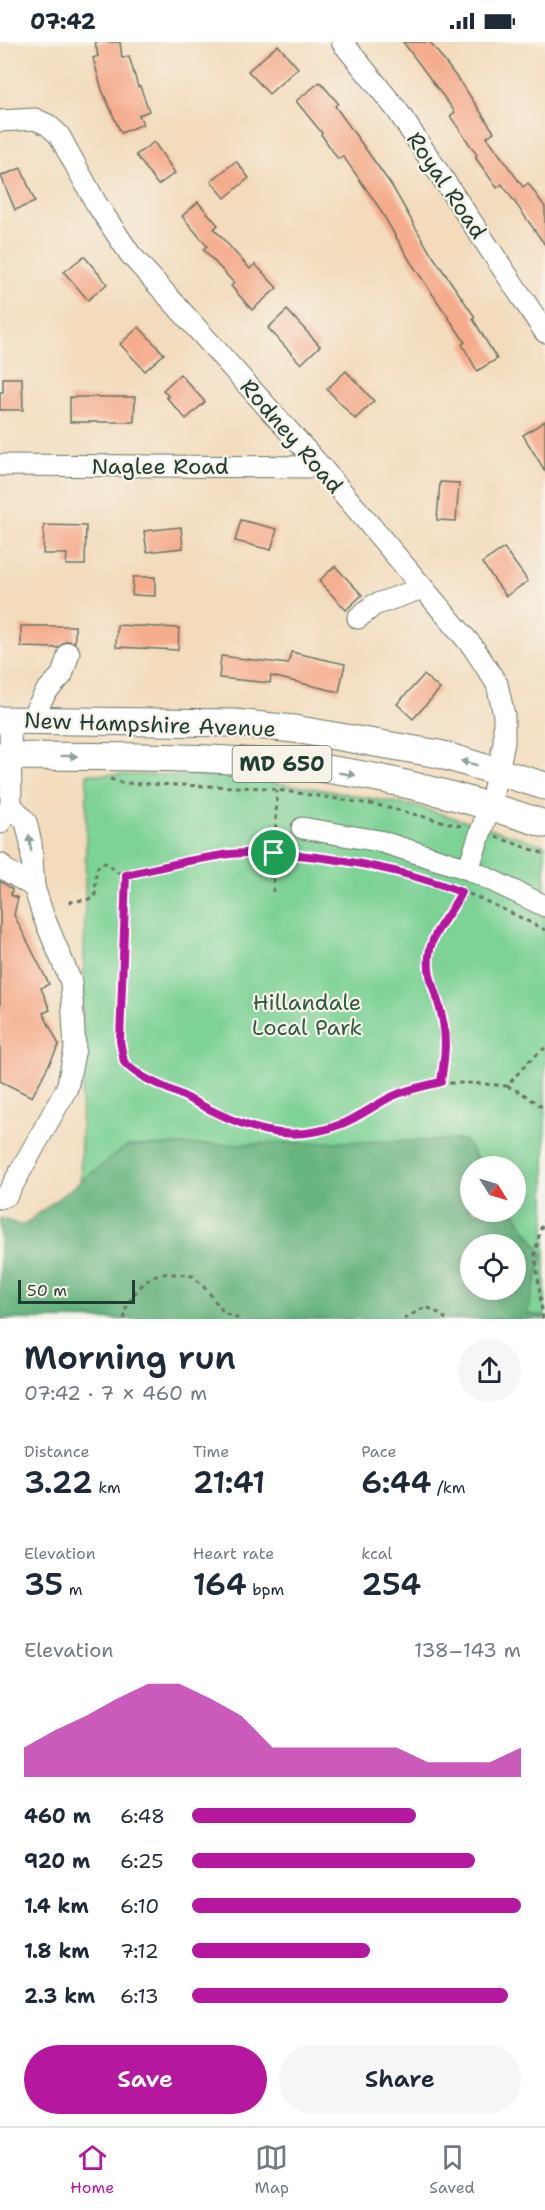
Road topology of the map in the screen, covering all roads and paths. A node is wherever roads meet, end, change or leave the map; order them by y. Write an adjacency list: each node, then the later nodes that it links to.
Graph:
1 (342, 42): 3 (street, Royal Road)
2 (0, 121): 5 (street, Rodney Road)
3 (545, 332)
4 (0, 465): 5 (street, Naglee Road)
5 (321, 467): 6 (street, Rodney Road)
6 (423, 588): 7 (street); 11 (street, Rodney Road)
7 (358, 618)
8 (69, 653): 9 (street)
9 (13, 720): 10 (street); 11 (main road, New Hampshire Avenue / MD 650, one-way to 9)
10 (5, 756): 15 (main road, New Hampshire Avenue / MD 650, one-way to 15); 16 (street)
11 (498, 771): 13 (main road, New Hampshire Avenue / MD 650); 15 (street, Rodney Road)
12 (101, 774): 14 (path)
13 (545, 786)
14 (277, 790): 19 (path); 21 (path)
15 (490, 806): 17 (main road, New Hampshire Avenue / MD 650); 24 (street, Rodney Road)
16 (5, 814): 26 (street, one-way to 16)
17 (545, 824)
18 (302, 828): 24 (street)
19 (472, 829)
20 (492, 836): 22 (path)
21 (274, 853): 25 (path); 27 (path); 28 (path)
22 (545, 854)
23 (0, 864): 26 (street)
24 (468, 869): 30 (street)
25 (126, 875): 29 (path); 33 (path)
26 (34, 887): 36 (street)
27 (273, 892)
28 (461, 892): 31 (path); 33 (path)
29 (69, 902)
30 (545, 906)
31 (545, 930)
32 (545, 1048): 34 (path)
33 (441, 1082): 34 (path)
34 (507, 1086): 35 (path)
35 (545, 1109)
36 (0, 1198)
37 (545, 1218): 42 (path)
38 (125, 1319): 39 (path)
39 (239, 1319)
40 (404, 1319): 41 (path)
41 (446, 1319)
42 (543, 1319)

